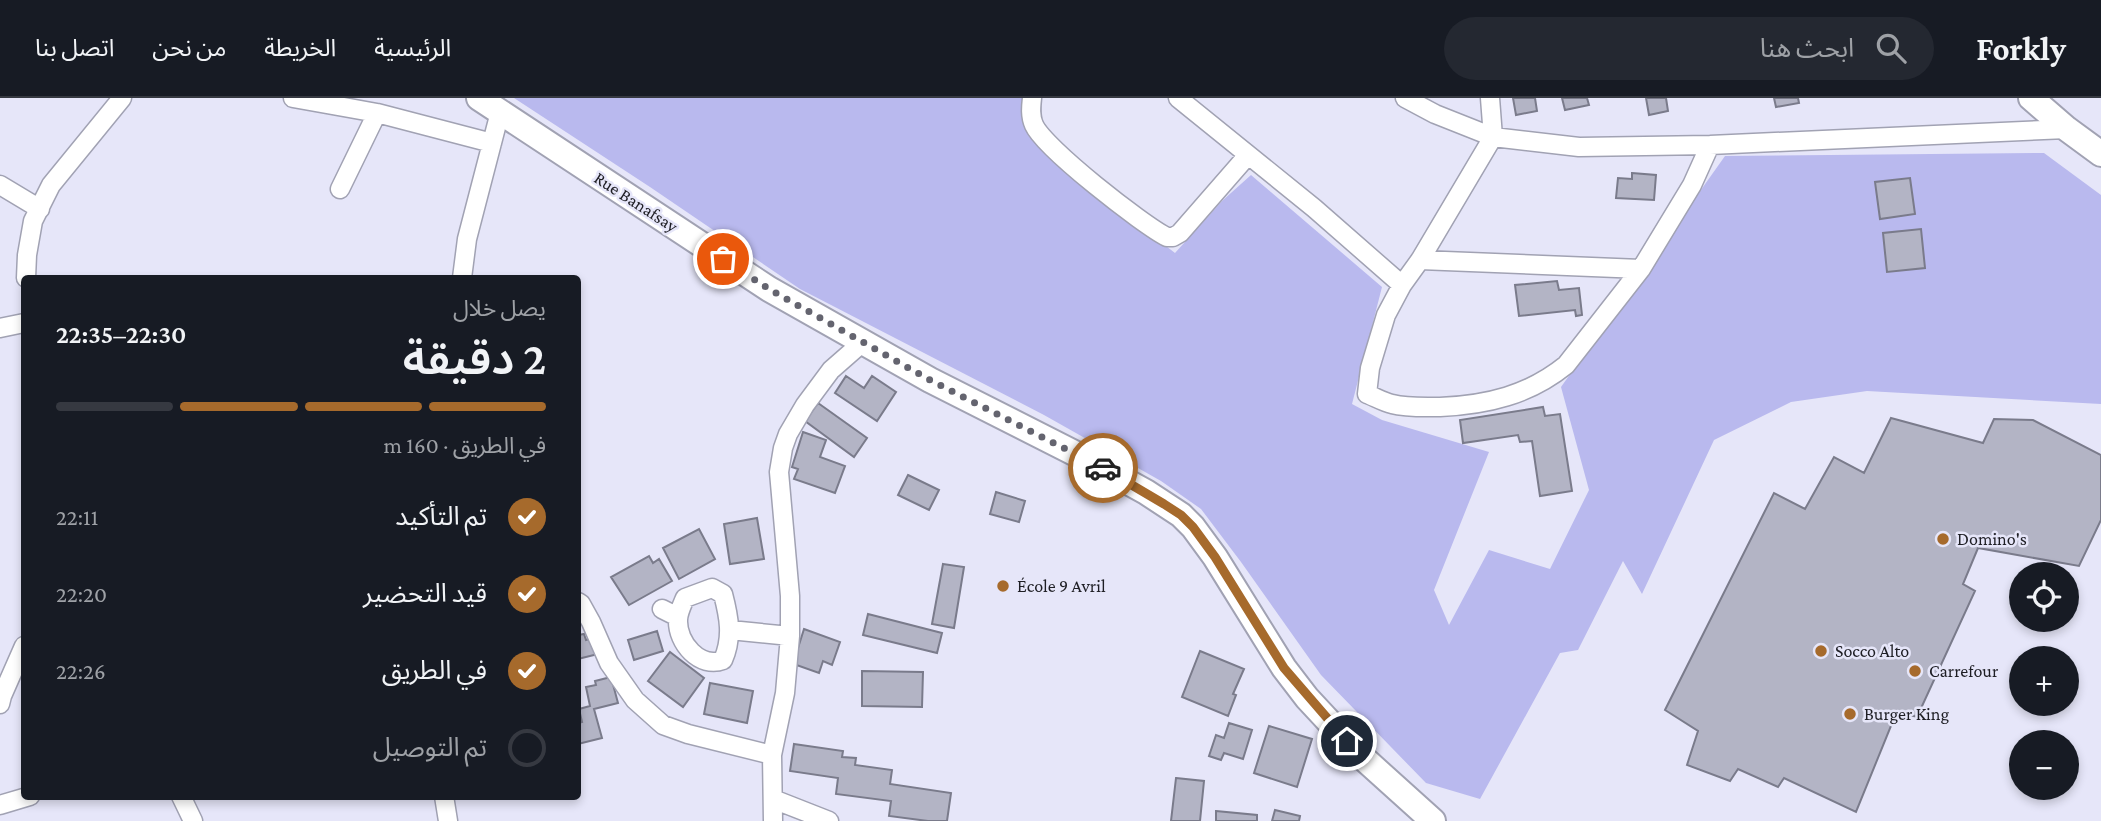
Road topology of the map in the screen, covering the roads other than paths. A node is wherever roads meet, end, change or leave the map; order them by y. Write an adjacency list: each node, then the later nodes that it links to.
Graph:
1 (122, 98): 18 (street)
2 (293, 98): 9 (street)
3 (1032, 98): 15 (street)
4 (1178, 98): 15 (street)
5 (1405, 98): 11 (street)
6 (1490, 98): 11 (street)
7 (2031, 98): 10 (main road)
8 (489, 105): 12 (street); 26 (main road, Rue Banafsay)
9 (377, 113): 12 (street); 17 (street)
10 (2067, 129): 13 (street); 14 (main road)
11 (1493, 137): 13 (street); 19 (street)
12 (492, 144): 22 (street)
13 (1710, 145): 20 (street)
14 (2101, 154)
15 (1248, 155): 23 (street)
16 (0, 185): 18 (street)
17 (340, 189)
18 (40, 209): 21 (street)
19 (1420, 260): 20 (street); 23 (street)
20 (1641, 269): 23 (street)
21 (26, 275)
22 (462, 275)
23 (1402, 285)
24 (21, 324): 25 (street)
25 (0, 328)
26 (863, 342): 29 (street); 45 (main road, Rue Banafsay)
27 (581, 604): 33 (street)
28 (730, 630): 28 (street); 29 (street)
29 (790, 636): 33 (street)
30 (21, 651): 31 (street)
31 (4, 680): 32 (street)
32 (0, 704)
33 (772, 755): 35 (street)
34 (21, 799): 38 (street)
35 (774, 799): 43 (street); 44 (street)
36 (183, 800): 41 (street)
37 (445, 800): 42 (street)
38 (0, 805)
39 (0, 813): 40 (street)
40 (1, 821)
41 (193, 821)
42 (448, 821)
43 (773, 821)
44 (829, 821)
45 (1433, 821)

